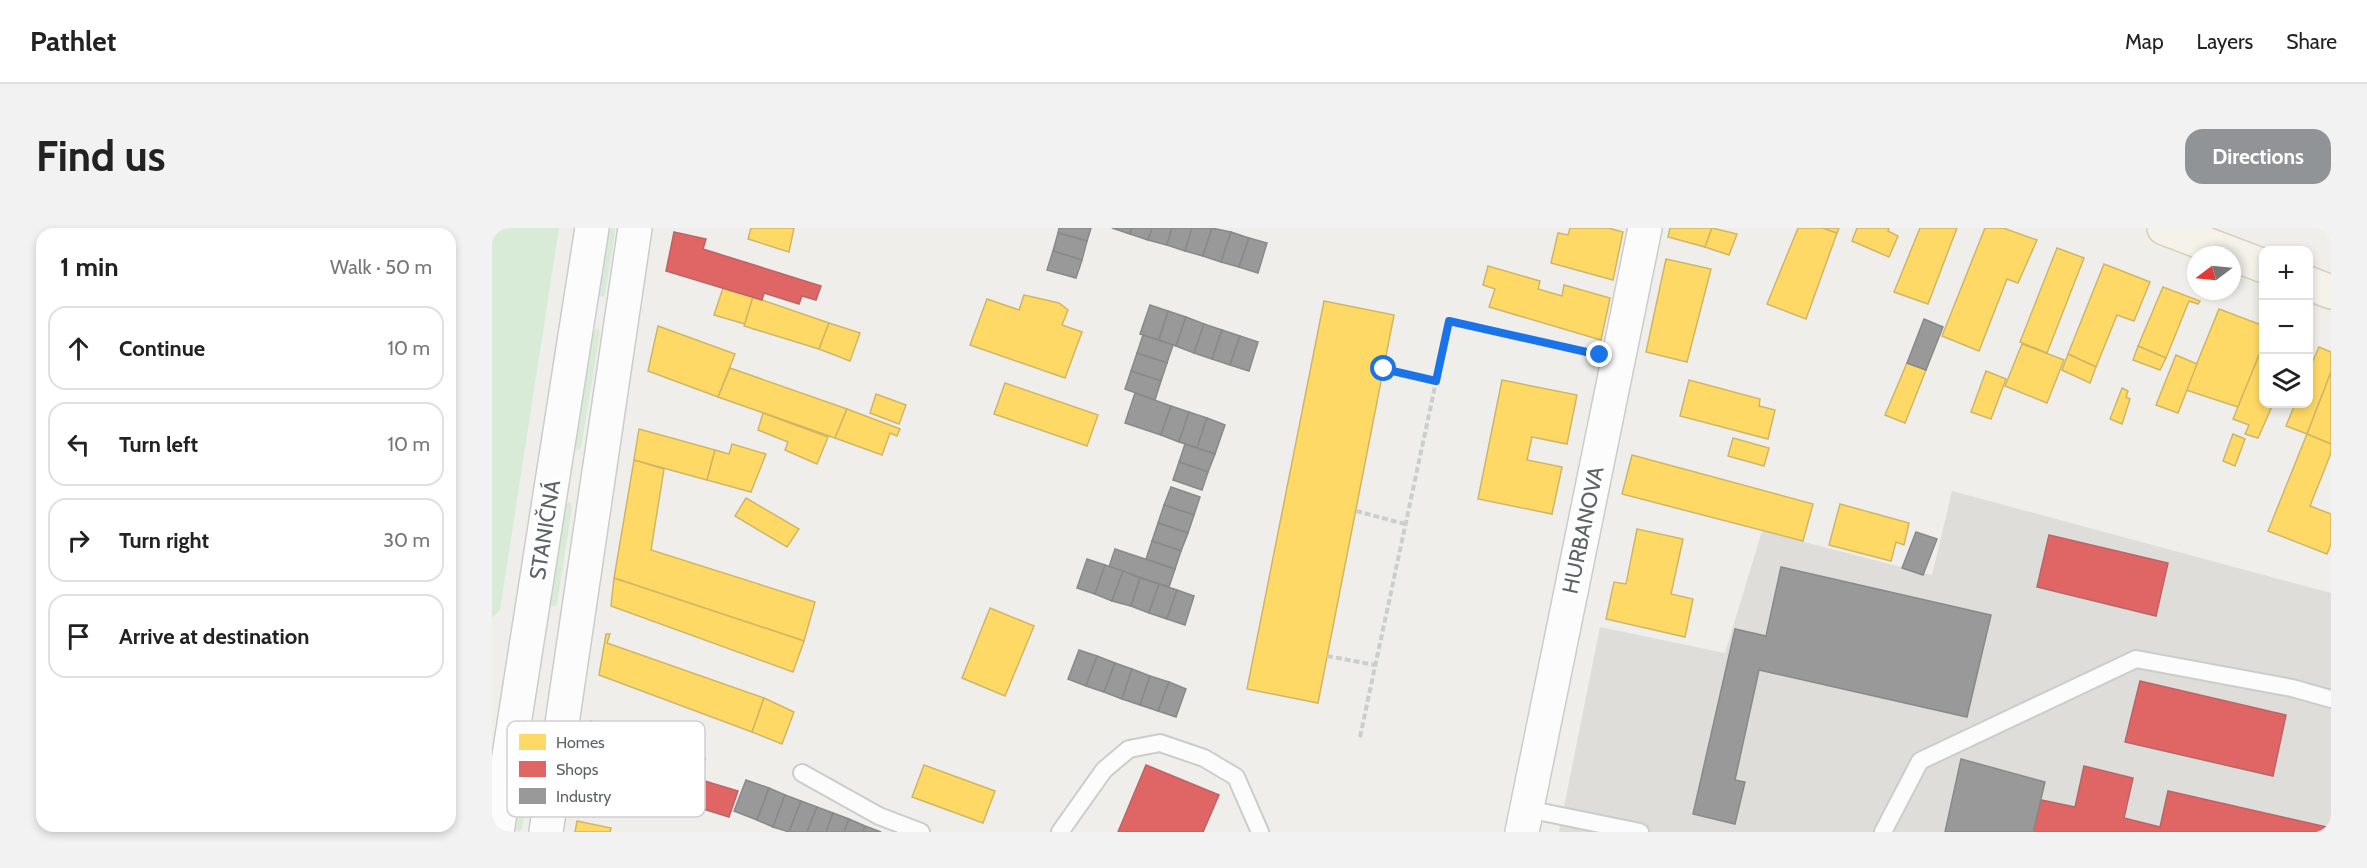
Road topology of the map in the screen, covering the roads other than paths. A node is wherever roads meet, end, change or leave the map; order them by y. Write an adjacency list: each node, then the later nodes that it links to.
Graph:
1 (592, 228): 9 (street, STANIČNÁ)
2 (635, 228): 10 (street, STANIČNÁ)
3 (1645, 228): 14 (street, HURBANOVA)
4 (2164, 228): 5 (main road)
5 (2259, 264)
6 (2313, 285): 7 (main road)
7 (2331, 292)
8 (2331, 699): 21 (lane)
9 (514, 721)
10 (562, 721)
11 (507, 768): 15 (street, STANIČNÁ)
12 (802, 773): 17 (lane)
13 (548, 817): 16 (street, STANIČNÁ)
14 (1525, 820): 20 (lane)
15 (497, 832)
16 (546, 832)
17 (921, 832)
18 (1060, 832): 19 (lane)
19 (1260, 832)
20 (1640, 832)
21 (1883, 832)

